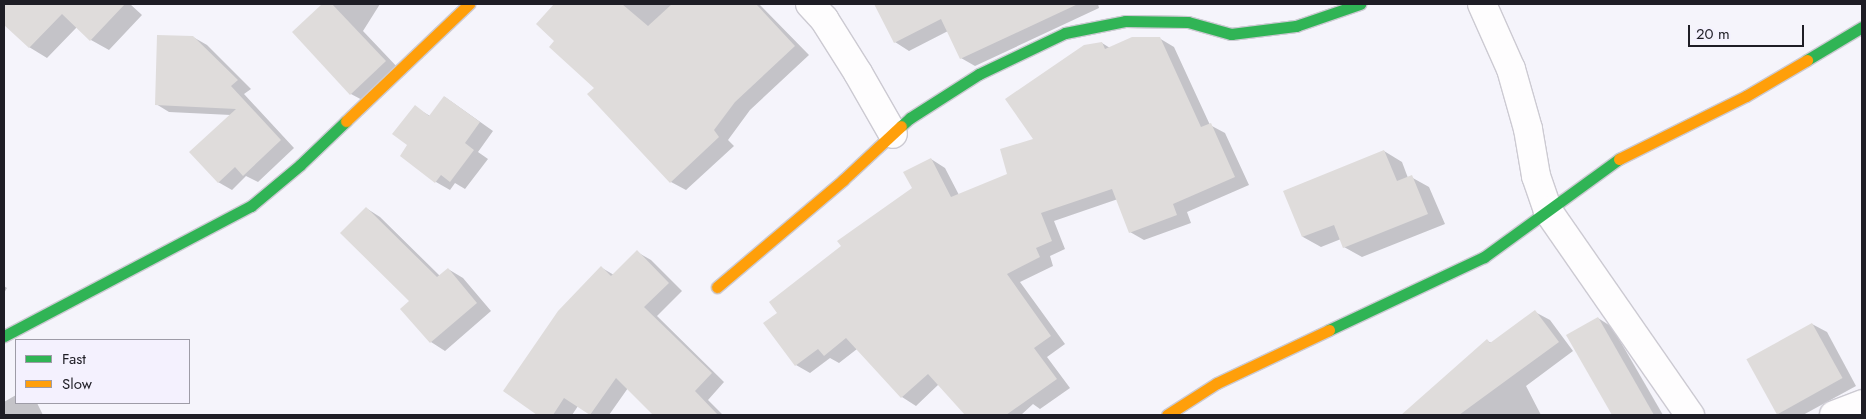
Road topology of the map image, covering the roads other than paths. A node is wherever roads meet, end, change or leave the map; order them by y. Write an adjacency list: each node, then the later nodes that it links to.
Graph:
1 (469, 4): 9 (street)
2 (810, 4): 6 (street)
3 (1360, 4): 6 (street)
4 (1482, 4): 7 (street)
5 (1862, 27): 7 (street)
6 (893, 134): 8 (street)
7 (1548, 211): 11 (street); 12 (street)
8 (717, 287)
9 (4, 336)
10 (1862, 404): 13 (street)
11 (1167, 415)
12 (1690, 415)
13 (1834, 415)

